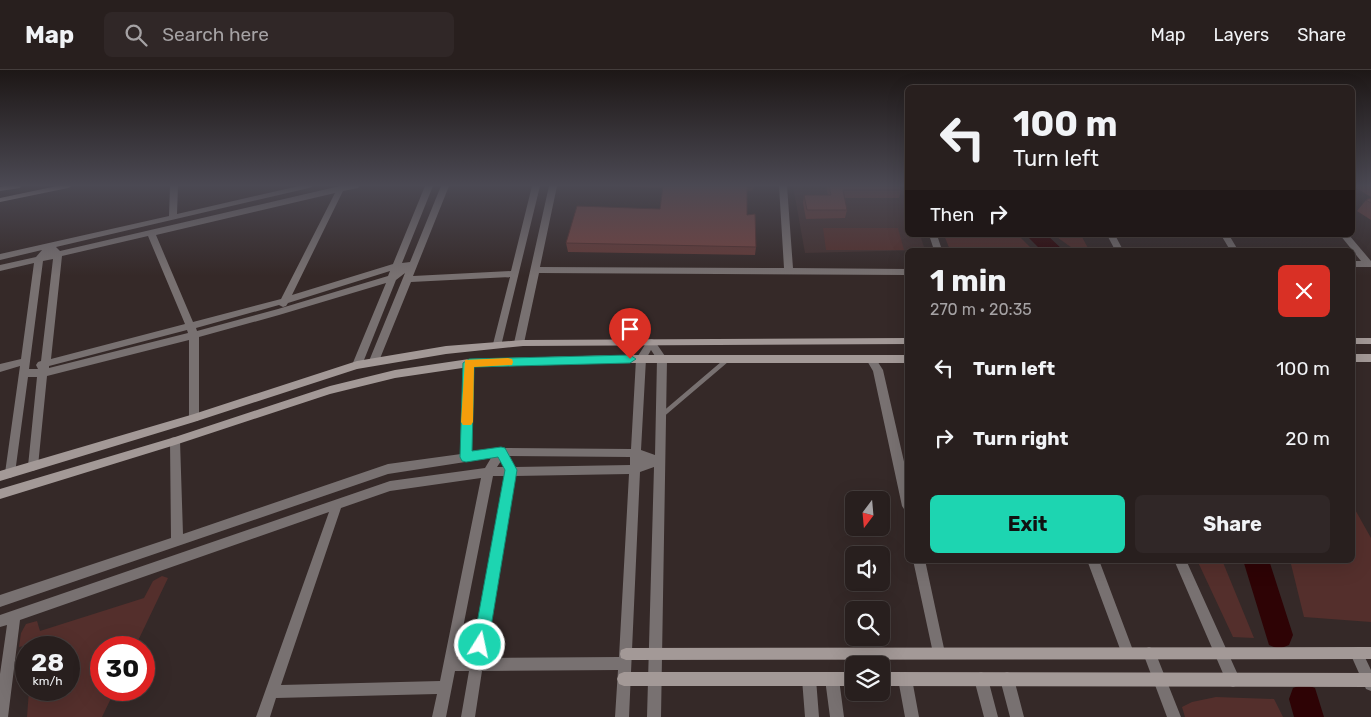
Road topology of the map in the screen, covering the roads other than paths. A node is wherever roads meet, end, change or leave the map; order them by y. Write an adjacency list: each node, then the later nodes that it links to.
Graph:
1 (177, 216): 9 (street)
2 (222, 216): 10 (street)
3 (327, 216): 29 (street)
4 (417, 216): 21 (street)
5 (433, 216): 18 (street)
6 (529, 216): 26 (street)
7 (547, 216): 23 (street)
8 (785, 216): 24 (street)
9 (173, 217): 13 (street)
10 (151, 233): 15 (street); 31 (street)
11 (1226, 237): 14 (street)
12 (1346, 237): 20 (street)
13 (51, 246): 15 (street); 16 (street); 17 (street)
14 (1233, 248)
15 (58, 254): 17 (street); 48 (street)
16 (0, 258)
17 (40, 259): 22 (street); 46 (street)
18 (413, 264): 21 (street); 27 (street); 28 (street)
19 (1355, 264): 20 (street)
20 (1369, 264)
21 (397, 266): 27 (street); 29 (street)
22 (0, 268)
23 (535, 270): 24 (street); 38 (street)
24 (789, 271): 25 (street)
25 (905, 272)
26 (515, 274): 28 (street); 37 (street)
27 (392, 278): 30 (street); 50 (street)
28 (408, 279): 47 (street)
29 (284, 301): 30 (street); 31 (street)
30 (279, 312): 32 (street)
31 (190, 325): 32 (street); 48 (street)
32 (194, 335): 53 (street); 55 (street)
33 (905, 341): 36 (street)
34 (1355, 341): 35 (street)
35 (1371, 341)
36 (651, 342): 38 (street); 41 (street); 42 (street)
37 (498, 344): 38 (street); 47 (street)
38 (519, 344)
39 (1355, 358): 40 (street)
40 (1371, 358)
41 (641, 359): 42 (street); 49 (street); 58 (street)
42 (662, 359): 43 (street); 54 (street)
43 (728, 359): 44 (street); 54 (lane)
44 (872, 359): 45 (street); 66 (street)
45 (905, 359)
46 (25, 361): 51 (street); 52 (street)
47 (374, 361): 50 (street)
48 (46, 362): 52 (street); 53 (street)
49 (469, 363): 56 (street); 59 (street)
50 (357, 365): 55 (street)
51 (0, 368)
52 (24, 373): 53 (street); 65 (street)
53 (42, 373): 61 (street)
54 (660, 416): 60 (street)
55 (194, 418): 61 (street)
56 (175, 441): 67 (street); 69 (street)
57 (501, 452): 58 (street); 59 (street); 63 (street); 64 (street)
58 (636, 453): 60 (street); 62 (street)
59 (466, 457): 69 (street)
60 (659, 461): 62 (street); 82 (street)
61 (33, 466): 65 (street)
62 (635, 469): 63 (street); 83 (street)
63 (511, 470): 64 (street); 84 (street)
64 (488, 472): 68 (street); 85 (street)
65 (5, 475)
66 (905, 492)
67 (0, 494)
68 (337, 504): 74 (street); 99 (street)
69 (177, 541): 73 (street)
70 (920, 563): 76 (street)
71 (1094, 563): 77 (street)
72 (1181, 563): 79 (street)
73 (0, 602)
74 (14, 616): 75 (street); 100 (street)
75 (0, 621)
76 (940, 653): 77 (street); 82 (street)
77 (1128, 653): 78 (street)
78 (1149, 653): 79 (street); 95 (street)
79 (1221, 653): 80 (street); 96 (street)
80 (1356, 653): 81 (street); 97 (street)
81 (1371, 653)
82 (656, 654): 83 (street); 87 (street)
83 (625, 658): 84 (street); 86 (street)
84 (477, 664): 85 (street); 103 (street)
85 (450, 665): 98 (street)
86 (624, 678): 87 (street); 104 (street)
87 (655, 678): 88 (street); 105 (street)
88 (809, 679): 89 (street); 106 (street)
89 (832, 679): 90 (street); 107 (street)
90 (845, 679)
91 (890, 679): 92 (street)
92 (905, 679): 93 (street); 108 (street)
93 (981, 679): 94 (street); 109 (street)
94 (1007, 679): 95 (street); 110 (street)
95 (1160, 680): 96 (street); 111 (street)
96 (1233, 680): 97 (street)
97 (1370, 681)
98 (445, 687): 99 (street); 102 (street)
99 (272, 692): 101 (street)
100 (1, 717)
101 (263, 717)
102 (439, 717)
103 (468, 717)
104 (622, 717)
105 (654, 717)
106 (812, 717)
107 (837, 717)
108 (912, 717)
109 (991, 717)
110 (1017, 717)
111 (1174, 717)

